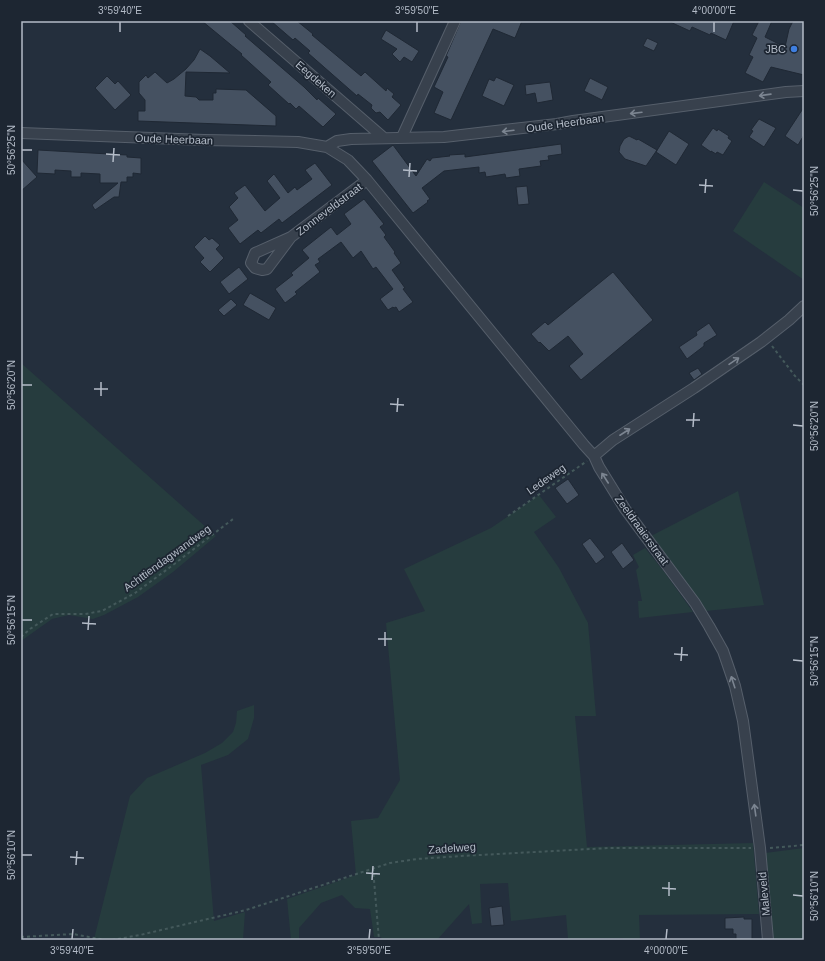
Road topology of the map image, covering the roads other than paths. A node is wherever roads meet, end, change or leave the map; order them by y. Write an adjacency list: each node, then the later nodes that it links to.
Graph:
1 (249, 21): 6 (street, Eegdeken)
2 (456, 21): 5 (street)
3 (804, 91): 5 (street, Oude Heerbaan, one-way to 5)
4 (21, 133): 7 (street, Oude Heerbaan)
5 (402, 137): 6 (street, Oude Heerbaan)
6 (384, 138): 7 (street, Oude Heerbaan)
7 (327, 147): 8 (street, Oude Heerbaan)
8 (367, 180): 9 (street, Zonneveldstraat); 11 (street, Oude Heerbaan)
9 (291, 237)
10 (804, 306): 11 (street, one-way to 10)
11 (594, 456): 12 (street, Zeeldraaierstraat, one-way to 11)
12 (760, 848): 13 (street, Maleveld)
13 (768, 940)

